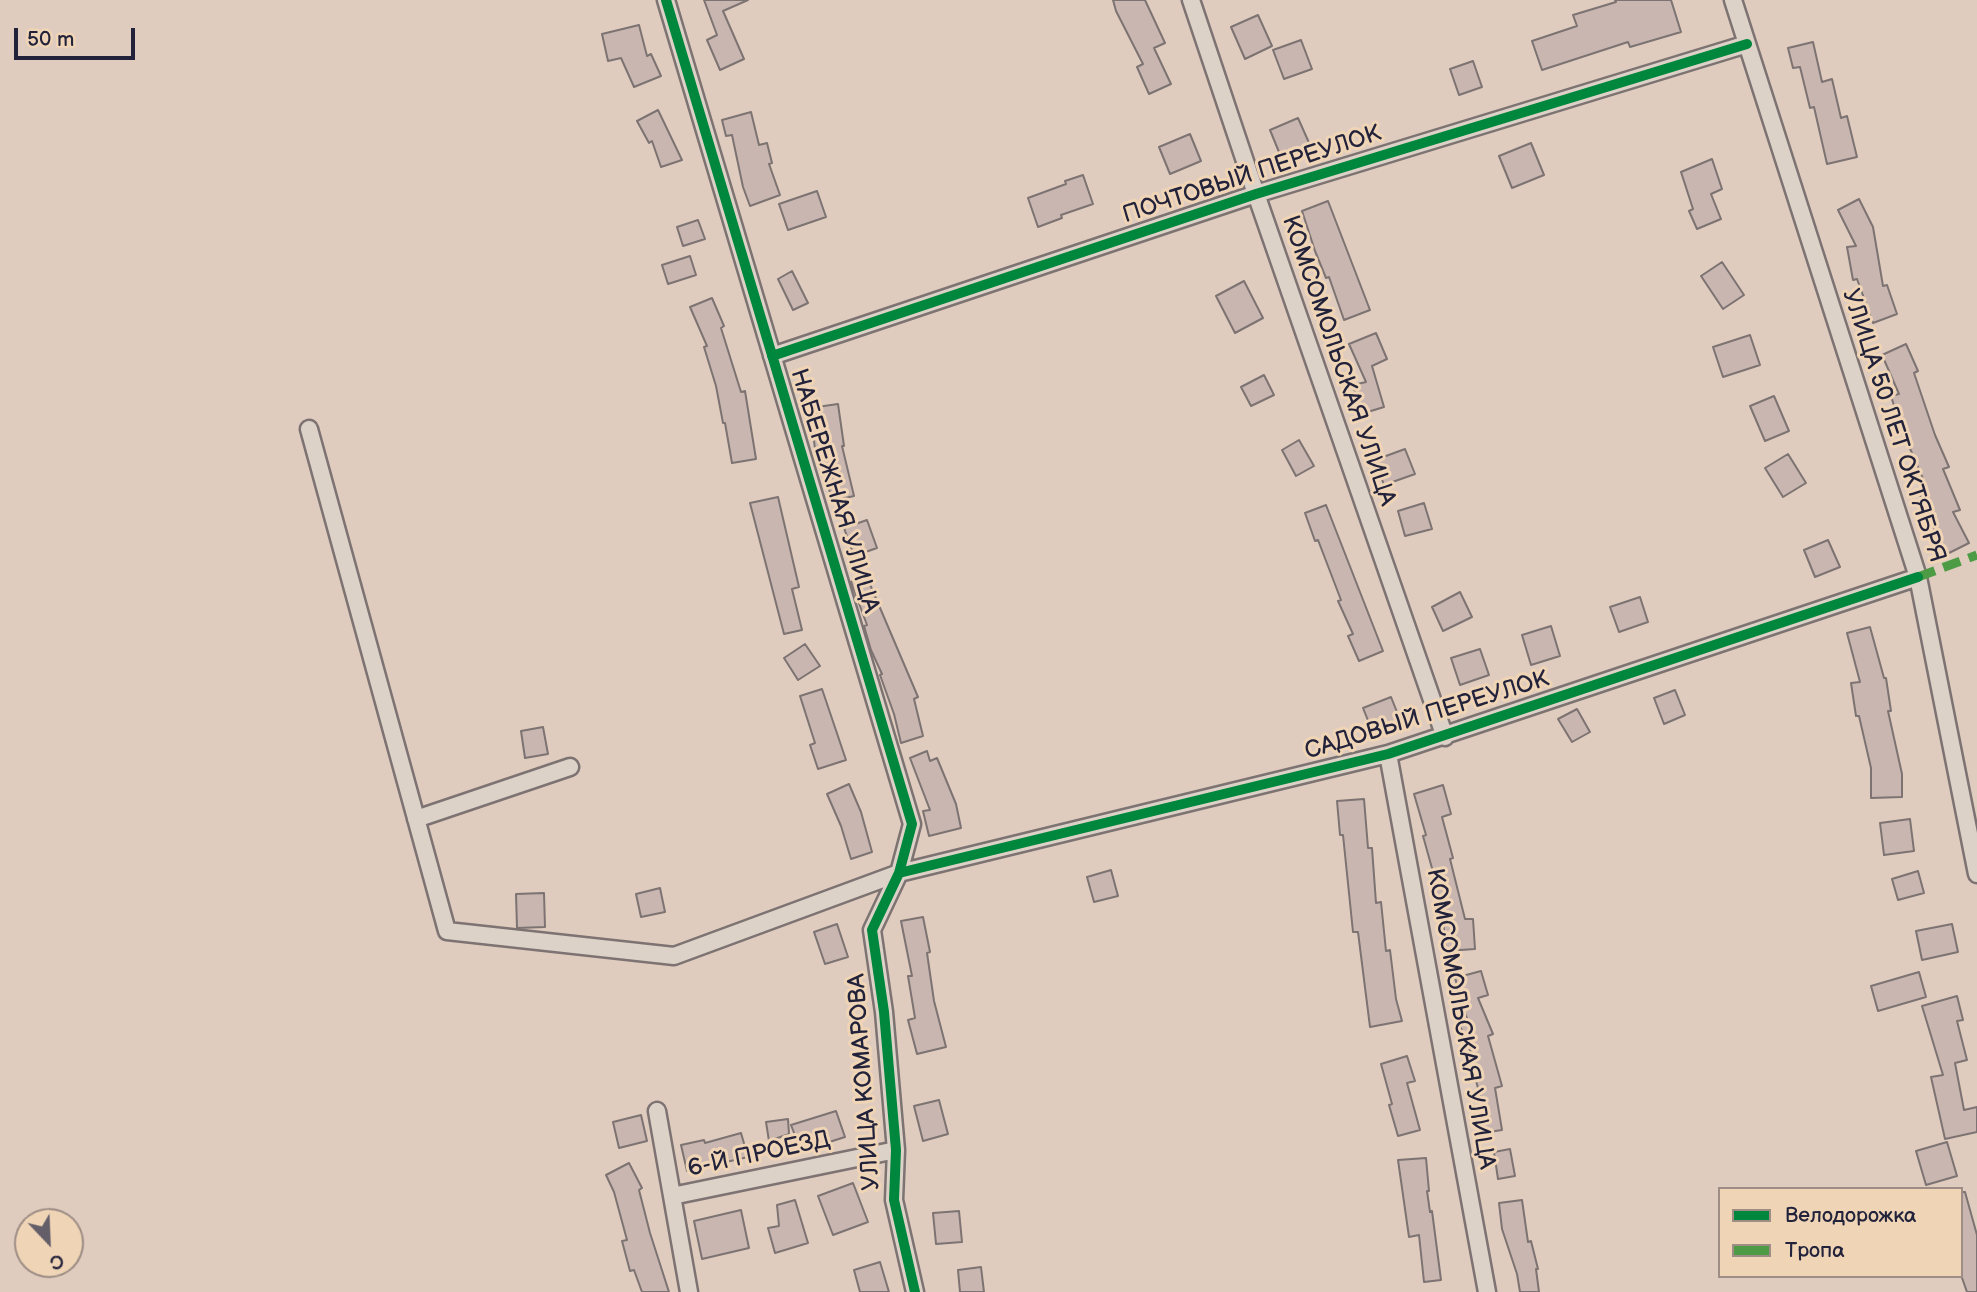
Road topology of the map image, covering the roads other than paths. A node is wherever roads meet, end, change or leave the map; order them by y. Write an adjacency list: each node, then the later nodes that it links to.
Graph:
1 (666, 0): 6 (street, НАБЕРЕЖНАЯ УЛИЦА)
2 (1191, 0): 5 (street, КОМСОМОЛЬСКАЯ УЛИЦА)
3 (1732, 0): 4 (street, УЛИЦА 50 ЛЕТ ОКТЯБРЯ)
4 (1747, 44): 5 (street, ПОЧТОВЫЙ ПЕРЕУЛОК); 8 (street, УЛИЦА 50 ЛЕТ ОКТЯБРЯ)
5 (1256, 194): 6 (street, ПОЧТОВЫЙ ПЕРЕУЛОК); 9 (street, КОМСОМОЛЬСКАЯ УЛИЦА)
6 (772, 355): 13 (street, НАБЕРЕЖНАЯ УЛИЦА)
7 (309, 429): 12 (street)
8 (1918, 577): 9 (street, САДОВЫЙ ПЕРЕУЛОК); 14 (street, УЛИЦА 50 ЛЕТ ОКТЯБРЯ)
9 (1445, 737): 10 (street, САДОВЫЙ ПЕРЕУЛОК)
10 (1388, 754): 13 (street, САДОВЫЙ ПЕРЕУЛОК); 20 (street, КОМСОМОЛЬСКАЯ УЛИЦА)
11 (570, 767): 12 (street)
12 (416, 819): 13 (street, САДОВЫЙ ПЕРЕУЛОК)
13 (899, 873): 16 (street, УЛИЦА КОМАРОВА)
14 (1977, 874)
15 (657, 1111): 17 (street)
16 (896, 1150): 17 (street, 6-Й ПРОЕЗД); 19 (street, УЛИЦА КОМАРОВА)
17 (672, 1196): 18 (street)
18 (689, 1292)
19 (915, 1292)
20 (1487, 1292)

